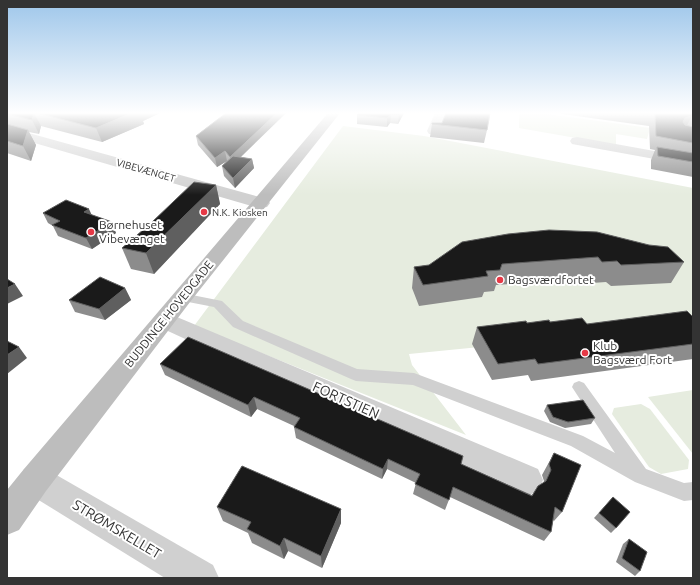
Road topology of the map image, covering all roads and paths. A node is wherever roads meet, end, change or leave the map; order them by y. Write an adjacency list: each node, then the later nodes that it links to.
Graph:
1 (40, 140): 5 (street, VIBEVÆNGET)
2 (312, 140): 5 (street, BUDDINGE HOVEDGADE)
3 (577, 141): 4 (street)
4 (693, 162)
5 (261, 203): 6 (street, BUDDINGE HOVEDGADE)
6 (182, 297): 7 (street, BUDDINGE HOVEDGADE); 9 (lane)
7 (165, 320): 10 (street, BUDDINGE HOVEDGADE); 11 (street, FORTSTIEN)
8 (579, 387): 9 (lane)
9 (641, 476): 12 (lane)
10 (35, 480): 13 (street, BUDDINGE HOVEDGADE); 14 (street, STRØMSKELLET)
11 (527, 480)
12 (693, 492)
13 (7, 518)
14 (200, 578)

